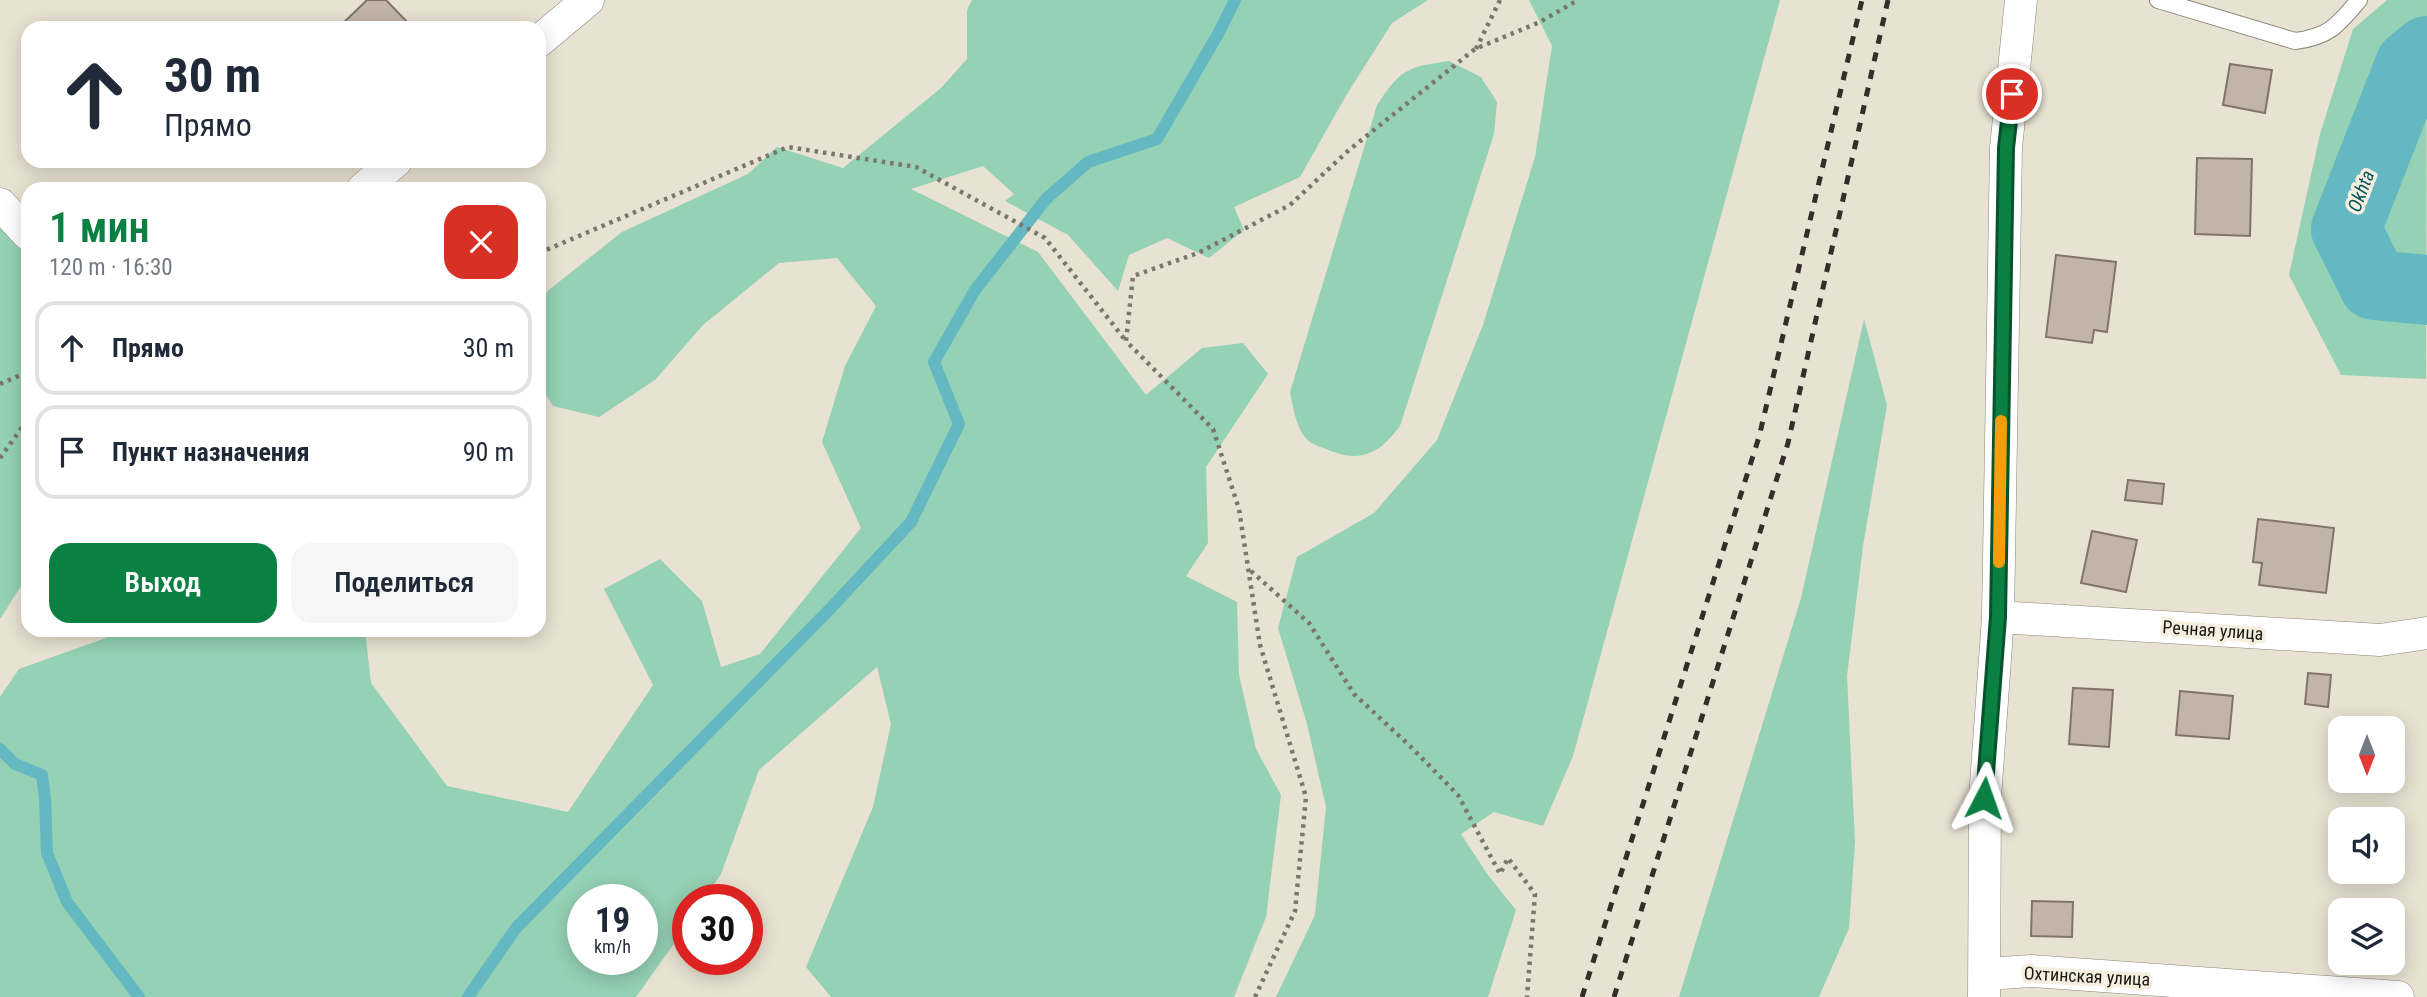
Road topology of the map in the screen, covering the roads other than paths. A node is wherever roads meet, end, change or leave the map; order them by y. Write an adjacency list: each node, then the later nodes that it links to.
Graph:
1 (587, 0): 5 (street)
2 (2021, 0): 10 (street)
3 (2158, 0): 4 (lane)
4 (2359, 0)
5 (546, 35)
6 (388, 168): 7 (street)
7 (371, 182)
8 (0, 204): 9 (street)
9 (21, 226)
10 (1998, 617): 11 (street, Речная улица); 12 (street)
11 (2427, 633)
12 (1985, 985): 13 (street, Охтинская улица)
13 (2398, 997)

